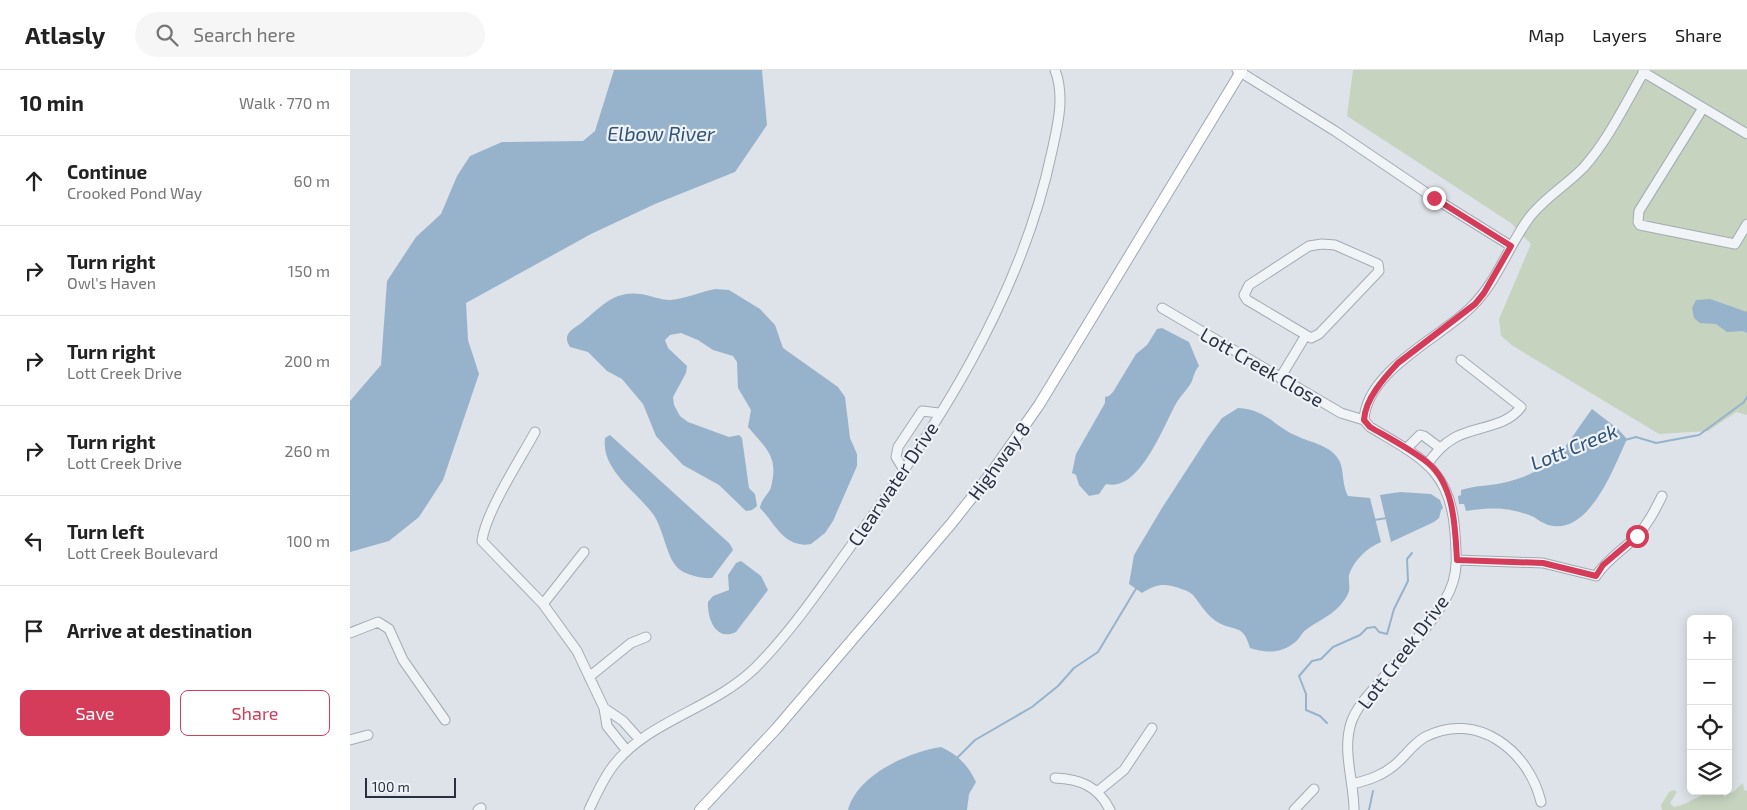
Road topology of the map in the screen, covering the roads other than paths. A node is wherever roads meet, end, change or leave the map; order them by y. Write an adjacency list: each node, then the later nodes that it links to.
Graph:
1 (1055, 70): 12 (street, Clearwater Drive)
2 (1239, 71): 7 (street); 39 (main road, Highway 8)
3 (1644, 71): 4 (street); 7 (street)
4 (1703, 108): 5 (street); 6 (street)
5 (1747, 134)
6 (1747, 224)
7 (1511, 246): 13 (street)
8 (1162, 308): 11 (street, Lott Creek Close)
9 (1306, 335): 9 (street); 11 (street)
10 (1461, 360): 15 (street)
11 (1280, 378): 13 (street, Lott Creek Close)
12 (939, 413): 18 (street, Clearwater Drive); 18 (street)
13 (1364, 420): 16 (street, Lott Creek Drive)
14 (535, 432): 22 (street)
15 (1440, 448): 16 (street); 17 (street)
16 (1406, 449): 17 (street, Lott Creek Drive)
17 (1428, 463): 21 (street, Lott Creek Drive)
18 (904, 470): 31 (street, Clearwater Drive)
19 (1662, 496): 21 (street)
20 (584, 552): 22 (street)
21 (1457, 560): 34 (street, Lott Creek Drive)
22 (543, 604): 25 (street)
23 (350, 633): 27 (street)
24 (646, 638): 25 (street)
25 (589, 677): 26 (street)
26 (604, 708): 31 (street); 32 (street)
27 (445, 720)
28 (1152, 728): 36 (street)
29 (368, 735): 30 (street)
30 (350, 740)
31 (640, 740): 32 (street, Clearwater Drive)
32 (627, 751): 38 (street, Clearwater Drive)
33 (1055, 778): 36 (street)
34 (1352, 784): 37 (street); 42 (street, Lott Creek Drive)
35 (1314, 789): 41 (street)
36 (1097, 792): 40 (street)
37 (1542, 802)
38 (589, 810)
39 (700, 810)
40 (1110, 810)
41 (1294, 810)
42 (1354, 810)

